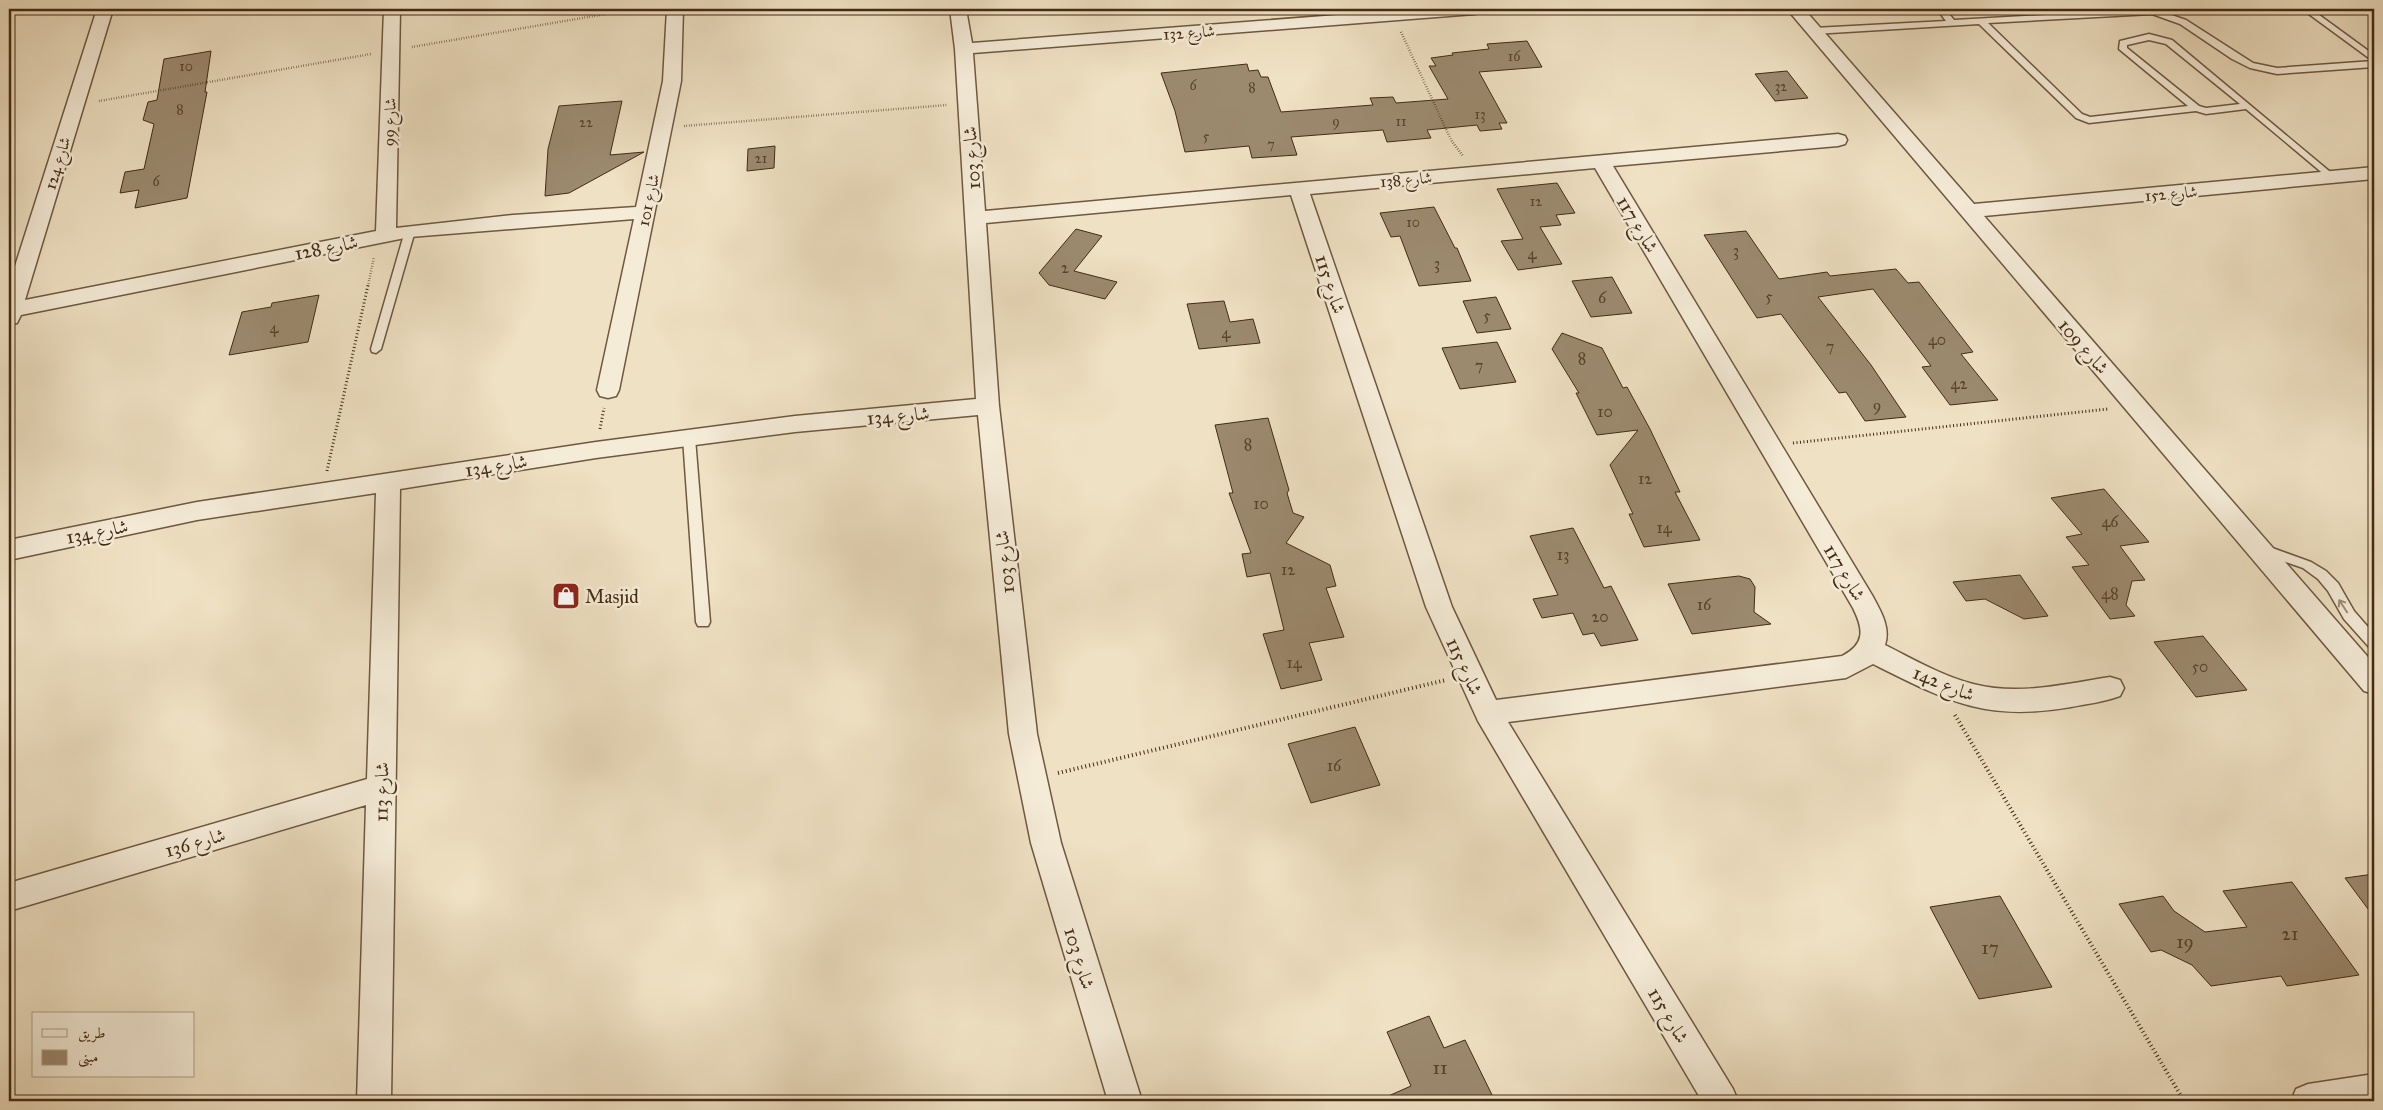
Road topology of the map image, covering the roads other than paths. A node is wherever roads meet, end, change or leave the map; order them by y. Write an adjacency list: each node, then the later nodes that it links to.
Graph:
1 (105, 9): 29 (street, شارع 124)
2 (392, 9): 28 (street, شارع 99)
3 (675, 9): 25 (street, شارع 101)
4 (958, 9): 14 (street, شارع 103)
5 (1238, 9): 12 (street)
6 (1475, 9): 12 (street, شارع 132)
7 (1795, 9): 13 (street, شارع 109)
8 (1941, 9): 11 (lane)
9 (2306, 9): 15 (lane)
10 (1980, 20): 11 (lane); 16 (lane); 18 (lane)
11 (1951, 22): 13 (lane)
12 (1245, 27): 14 (street, شارع 132)
13 (1814, 31): 24 (street, شارع 109)
14 (964, 49): 26 (street, شارع 103)
15 (2374, 59)
16 (2374, 64)
17 (2247, 106): 18 (lane); 18 (lane); 22 (lane)
18 (2196, 108)
19 (1838, 140): 20 (street, شارع 138)
20 (1601, 162): 23 (street, شارع 138); 39 (street, شارع 117)
21 (2374, 173): 22 (street, شارع 152)
22 (2332, 178): 24 (street, شارع 152)
23 (1299, 189): 26 (street, شارع 138); 42 (street, شارع 115)
24 (1968, 211): 35 (street, شارع 109)
25 (645, 212): 27 (street, شارع 128); 31 (street, شارع 101)
26 (975, 218): 32 (street, شارع 103)
27 (410, 232): 28 (street, شارع 128); 30 (lane)
28 (382, 236): 29 (street, شارع 128)
29 (9, 315)
30 (376, 349)
31 (608, 390)
32 (988, 406): 33 (street, شارع 134); 47 (street, شارع 103)
33 (689, 438): 34 (street, شارع 134); 37 (lane)
34 (388, 482): 36 (street, شارع 134); 43 (street, شارع 113)
35 (2258, 548): 38 (lane, one-way to 35); 40 (street, شارع 109)
36 (9, 550)
37 (703, 622)
38 (2374, 643)
39 (1870, 650): 41 (street, شارع 142); 42 (street)
40 (2374, 683)
41 (2110, 688)
42 (1488, 713): 48 (street, شارع 115)
43 (381, 788): 44 (street, شارع 136); 46 (street, شارع 113)
44 (9, 897)
45 (2374, 1091): 49 (street)
46 (374, 1101)
47 (1125, 1101)
48 (1721, 1101)
49 (2308, 1101)

